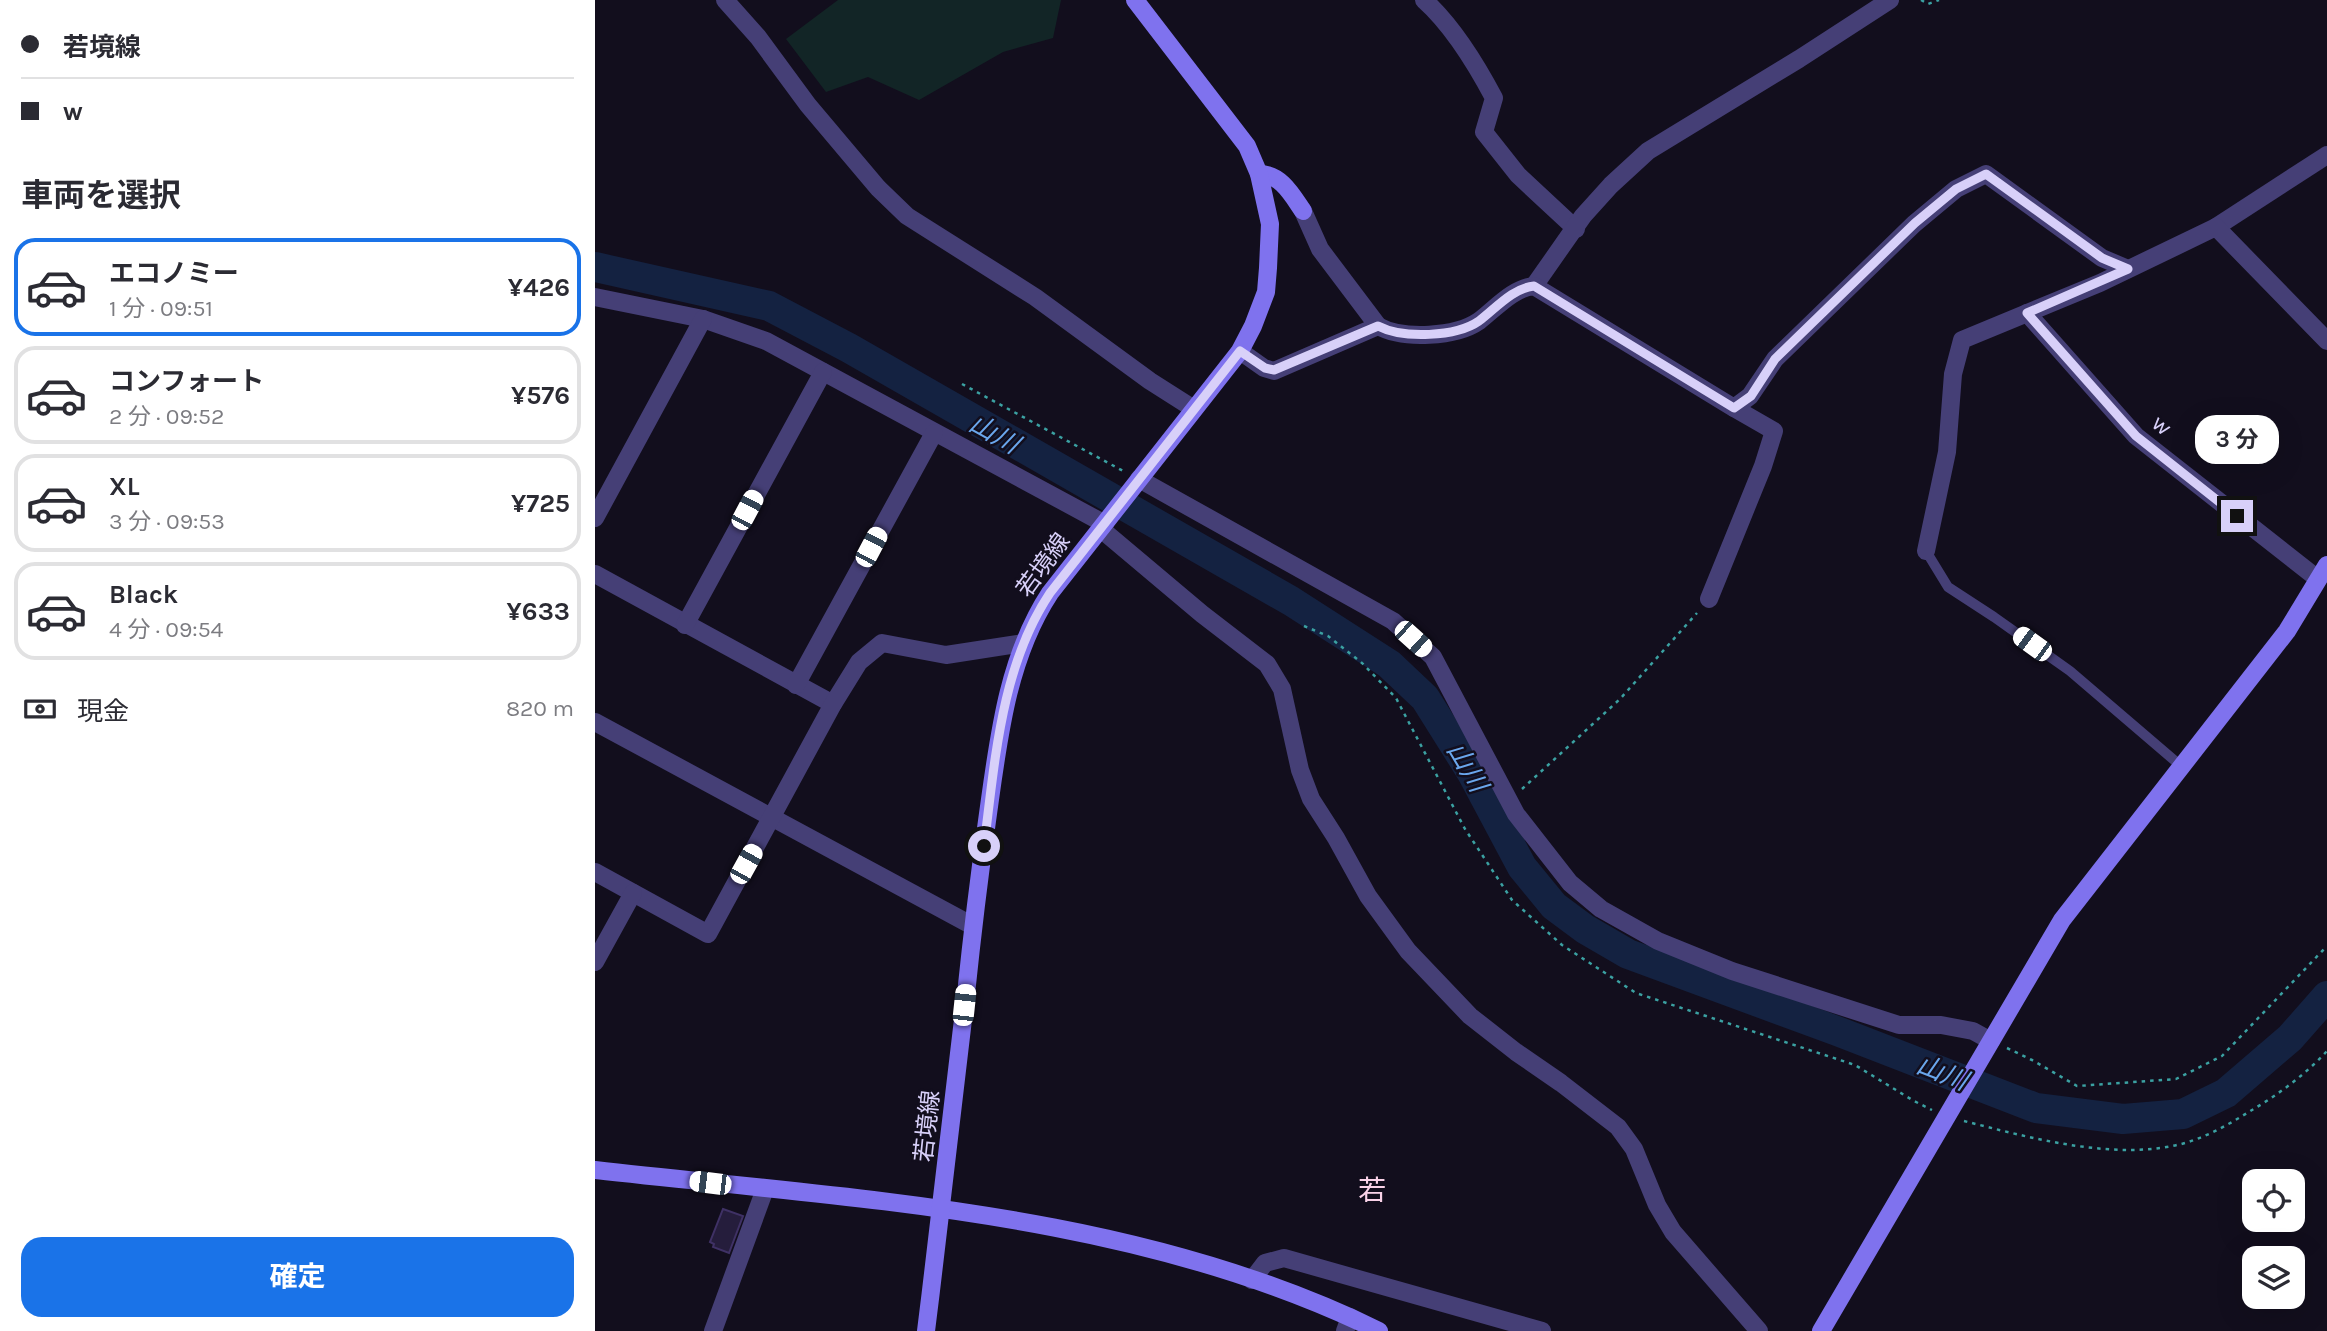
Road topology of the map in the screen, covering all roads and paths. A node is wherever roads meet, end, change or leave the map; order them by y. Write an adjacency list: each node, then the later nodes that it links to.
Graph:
1 (725, 0): 22 (street)
2 (1135, 0): 8 (street, 若境線)
3 (1425, 0): 10 (street)
4 (1889, 0): 10 (street)
5 (1921, 0): 6 (path)
6 (1939, 0)
7 (2327, 155): 9 (street)
8 (1259, 174): 16 (street); 18 (street, 若境線)
9 (2216, 227): 11 (street); 17 (street)
10 (1576, 229): 12 (street)
11 (2128, 269): 14 (street); 21 (street)
12 (1534, 286): 16 (street); 21 (street)
13 (595, 297): 15 (street)
14 (2027, 313): 27 (street); 28 (street, w)
15 (703, 319): 19 (street); 25 (street)
16 (1378, 326): 18 (street)
17 (2327, 341)
18 (1240, 351): 22 (street, 若境線)
19 (823, 372): 23 (street); 31 (street)
20 (962, 384): 24 (path)
21 (1734, 408): 30 (street)
22 (1194, 409): 24 (street, 若境線)
23 (934, 433): 26 (street); 33 (street)
24 (1136, 483): 26 (street, 若境線); 37 (street)
25 (595, 517)
26 (1106, 522): 32 (street, 若境線); 56 (street)
27 (1926, 551): 36 (lane)
28 (2323, 572): 36 (street)
29 (595, 574): 31 (street)
30 (1709, 599): 37 (path)
31 (685, 625): 33 (street)
32 (1024, 643): 34 (street); 41 (street, 若境線)
33 (796, 685): 34 (street)
34 (833, 704): 38 (street)
35 (595, 722): 38 (street)
36 (2181, 766): 44 (street)
37 (1509, 801): 44 (street)
38 (771, 818): 40 (street); 41 (street)
39 (595, 873): 40 (street)
40 (633, 893): 43 (street)
41 (973, 926): 49 (street, 若境線)
42 (2327, 946): 44 (path)
43 (595, 962)
44 (1991, 1041): 46 (street)
45 (2327, 1051): 46 (path)
46 (1947, 1117): 57 (street)
47 (595, 1170): 48 (street)
48 (765, 1189): 49 (street); 52 (street)
49 (942, 1209): 50 (street); 53 (street, 若境線)
50 (1252, 1280): 51 (street); 55 (street)
51 (1347, 1324): 54 (street)
52 (713, 1331)
53 (926, 1331)
54 (1379, 1331)
55 (1542, 1331)
56 (1759, 1331)
57 (1821, 1331)

